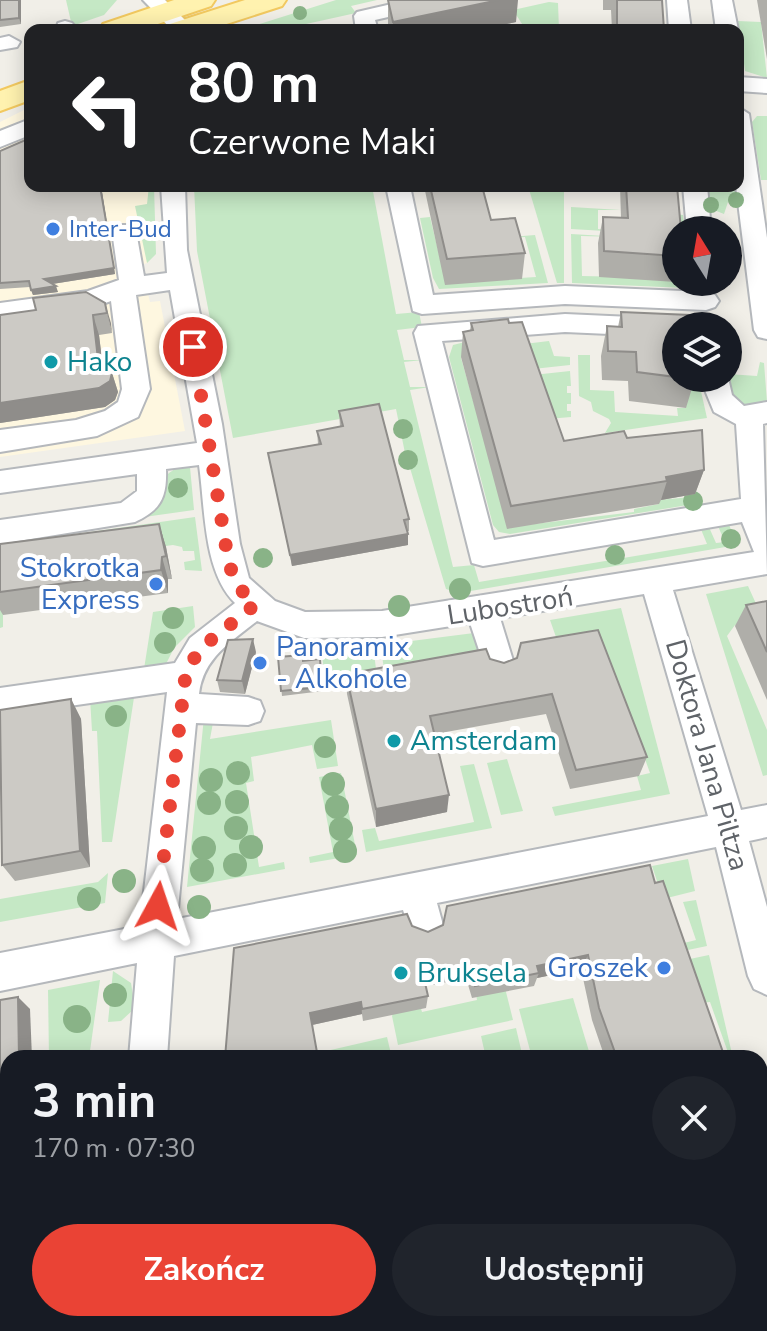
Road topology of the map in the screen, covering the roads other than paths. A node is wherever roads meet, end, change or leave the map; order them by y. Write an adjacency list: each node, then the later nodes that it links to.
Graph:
1 (272, 0): 5 (main road)
2 (438, 0): 7 (street)
3 (677, 0): 8 (street)
4 (722, 0): 9 (street)
5 (186, 15): 6 (main road)
6 (142, 24)
7 (366, 24)
8 (679, 24)
9 (726, 24)
10 (24, 66): 11 (main road)
11 (0, 76)
12 (744, 84): 13 (street)
13 (767, 86)
14 (24, 92): 15 (main road)
15 (0, 102)
16 (744, 106): 17 (street)
17 (767, 107)
18 (24, 129): 19 (street)
19 (0, 140)
20 (744, 151): 26 (street)
21 (173, 192): 27 (street)
22 (399, 192): 30 (street)
23 (696, 192): 24 (street)
24 (698, 216)
25 (124, 231): 28 (street)
26 (763, 268): 29 (street)
27 (179, 280): 28 (street); 37 (street)
28 (127, 287): 31 (street); 36 (street)
29 (765, 295): 33 (street)
30 (707, 303)
31 (0, 312)
32 (662, 328): 40 (street)
33 (767, 330)
34 (718, 392): 35 (street)
35 (758, 415): 40 (street)
36 (0, 441)
37 (212, 452): 38 (street); 45 (street)
38 (151, 461): 39 (street); 41 (street)
39 (0, 482)
40 (762, 507): 42 (street)
41 (0, 532)
42 (767, 548)
43 (767, 562): 44 (street, Lubostroń)
44 (655, 581): 46 (street, Lubostroń); 52 (street, Doktora Jana Piltza)
45 (256, 604): 46 (street, Lubostroń); 48 (street)
46 (482, 610): 47 (street)
47 (499, 667)
48 (182, 692): 49 (street); 50 (street); 55 (street)
49 (0, 702)
50 (248, 711)
51 (767, 821): 52 (street)
52 (729, 828): 53 (street); 57 (street, Doktora Jana Piltza)
53 (416, 890): 54 (street); 55 (street)
54 (425, 925)
55 (156, 942): 56 (street); 58 (street)
56 (0, 972)
57 (767, 976)
58 (149, 1050)

